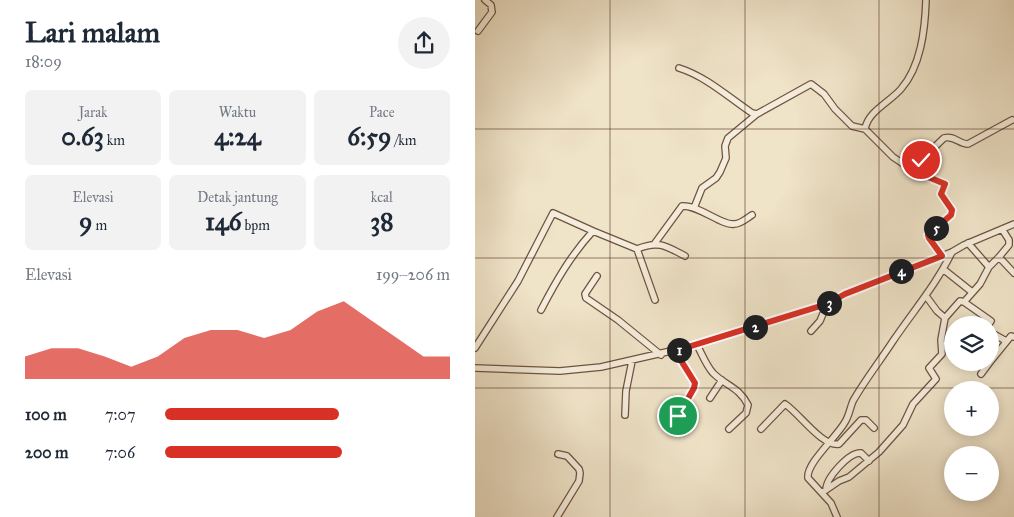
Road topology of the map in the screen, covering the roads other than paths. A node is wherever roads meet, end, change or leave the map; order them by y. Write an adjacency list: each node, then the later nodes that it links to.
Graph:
1 (485, 0): 3 (street)
2 (927, 0): 7 (street)
3 (478, 31)
4 (679, 68): 5 (street)
5 (757, 114): 7 (street); 9 (street)
6 (1012, 120): 8 (street)
7 (865, 130): 8 (street)
8 (914, 171): 19 (street)
9 (694, 208): 10 (street); 14 (street)
10 (752, 215)
11 (1014, 224): 12 (street)
12 (1002, 229): 15 (street); 20 (street)
13 (593, 231): 16 (street); 30 (street); 40 (street)
14 (655, 243): 16 (street); 18 (street)
15 (969, 243): 17 (street); 21 (street)
16 (637, 248): 27 (street)
17 (952, 252): 19 (street); 22 (street)
18 (685, 256)
19 (942, 256): 29 (street)
20 (999, 257): 21 (street); 23 (street)
21 (989, 267): 25 (street)
22 (943, 270): 25 (street); 26 (street)
23 (1014, 273)
24 (597, 276): 43 (street)
25 (972, 292): 28 (street)
26 (926, 296): 33 (street); 55 (street)
27 (655, 300)
28 (964, 302): 31 (street); 32 (street)
29 (827, 304): 35 (street); 39 (street)
30 (541, 310)
31 (947, 316)
32 (984, 316)
33 (944, 317)
34 (944, 324): 57 (street)
35 (811, 331)
36 (999, 337): 38 (street)
37 (1014, 337): 38 (street)
38 (1006, 341): 41 (street)
39 (697, 345): 42 (street); 48 (street)
40 (475, 348)
41 (999, 350)
42 (675, 351): 43 (street); 51 (street)
43 (661, 354): 44 (street)
44 (632, 361): 45 (street); 50 (street)
45 (475, 368)
46 (983, 371): 47 (street)
47 (981, 374)
48 (722, 380): 49 (street); 53 (street)
49 (710, 398)
50 (625, 415)
51 (678, 416)
52 (874, 428): 55 (street)
53 (729, 429)
54 (761, 430): 55 (street)
55 (829, 442): 58 (street)
56 (558, 454): 59 (street)
57 (869, 461): 58 (street); 58 (street)
58 (824, 491): 60 (street)
59 (557, 517)
60 (837, 517)

